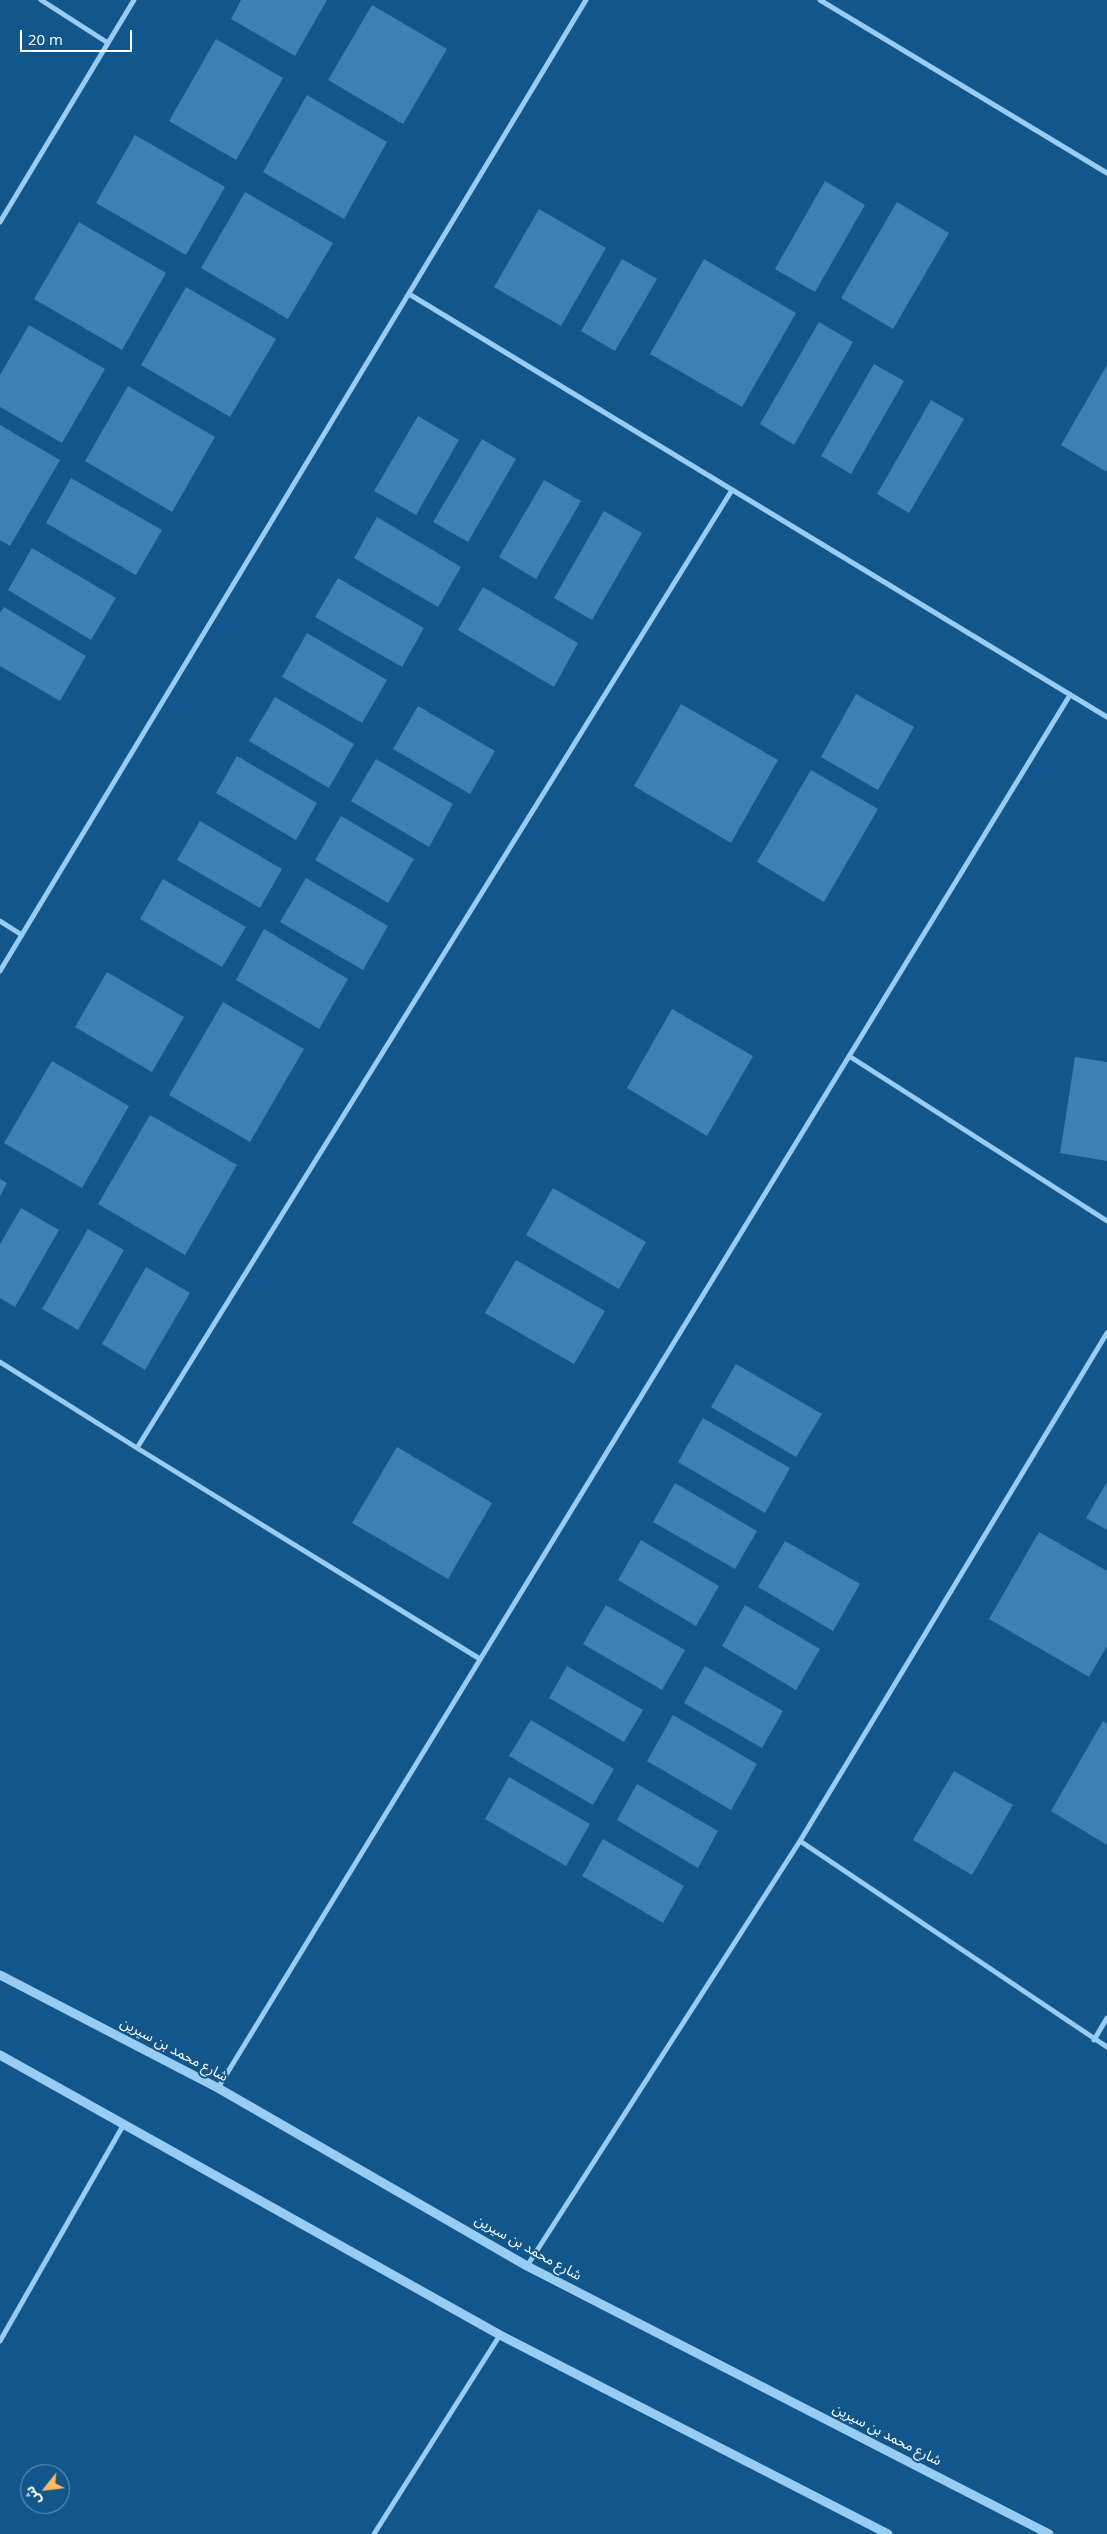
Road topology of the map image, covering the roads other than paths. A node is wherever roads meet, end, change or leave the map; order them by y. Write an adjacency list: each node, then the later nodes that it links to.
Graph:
1 (41, 0): 5 (street)
2 (134, 0): 5 (street)
3 (586, 0): 8 (street)
4 (820, 0): 6 (street)
5 (108, 43): 7 (street)
6 (1107, 173)
7 (0, 222)
8 (409, 294): 9 (street); 13 (street)
9 (732, 490): 10 (street); 19 (street)
10 (1070, 695): 11 (street); 15 (street)
11 (1107, 718)
12 (0, 921): 13 (street)
13 (22, 935): 14 (street)
14 (0, 971)
15 (849, 1056): 16 (street); 20 (street)
16 (1107, 1221)
17 (1107, 1333): 21 (street)
18 (0, 1362): 19 (street)
19 (137, 1448): 20 (street)
20 (480, 1658): 27 (street)
21 (800, 1841): 24 (street); 29 (street)
22 (0, 1975): 27 (street, شارع محمد بن سيرين)
23 (1107, 2018): 24 (street)
24 (1094, 2040): 25 (street)
25 (1107, 2047)
26 (0, 2055): 28 (street)
27 (218, 2088): 29 (street, شارع محمد بن سيرين)
28 (124, 2124): 30 (street); 31 (street)
29 (527, 2266): 34 (street, شارع محمد بن سيرين)
30 (500, 2335): 32 (street); 33 (street)
31 (0, 2341)
32 (374, 2534)
33 (888, 2534)
34 (1049, 2534)

